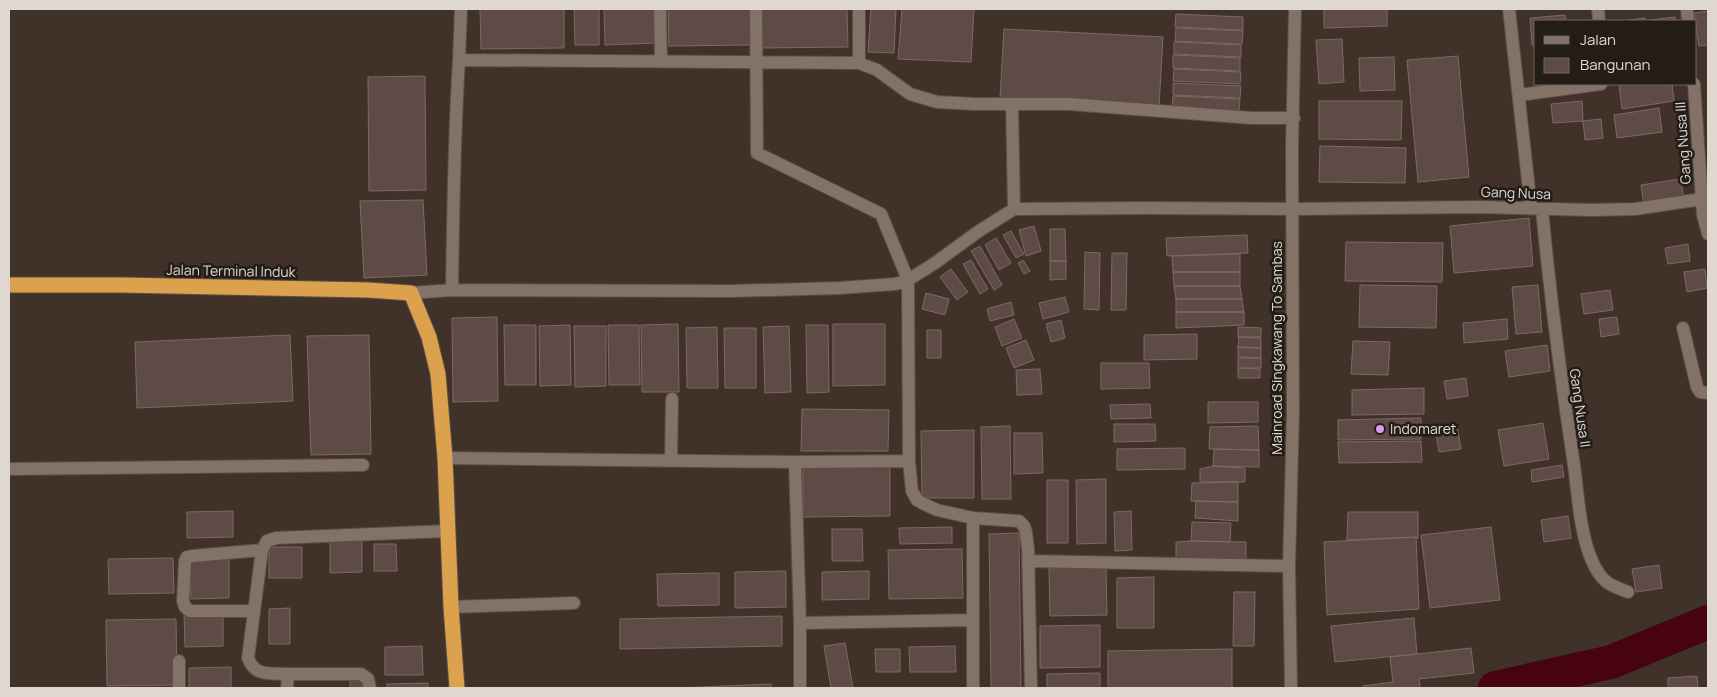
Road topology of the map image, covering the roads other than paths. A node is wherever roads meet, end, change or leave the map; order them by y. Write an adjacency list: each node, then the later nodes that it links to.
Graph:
1 (461, 9): 7 (street)
2 (660, 9): 8 (street)
3 (756, 9): 9 (street)
4 (859, 9): 10 (street)
5 (1295, 9): 15 (street, Mainroad Singkawang To Sambas)
6 (1509, 9): 13 (street, Gang Nusa II)
7 (459, 60): 8 (street); 23 (street)
8 (661, 61): 9 (street)
9 (757, 61): 10 (street); 21 (street)
10 (859, 63): 14 (street)
11 (1594, 85): 13 (street)
12 (1694, 85): 16 (street, Gang Nusa III)
13 (1519, 95): 19 (street, Gang Nusa II)
14 (1012, 104): 15 (street); 17 (street)
15 (1294, 118): 18 (street, Mainroad Singkawang To Sambas)
16 (1702, 199): 19 (street, Gang Nusa); 20 (street)
17 (1014, 209): 18 (street, Gang Nusa); 21 (street)
18 (1292, 209): 19 (street, Gang Nusa); 38 (street, Mainroad Singkawang To Sambas)
19 (1536, 209): 39 (street, Gang Nusa II)
20 (1708, 234)
21 (908, 280): 23 (street, Jalan Terminal Induk); 30 (street)
22 (9, 285): 24 (highway, Jalan Terminal Induk)
23 (452, 290): 24 (street, Jalan Terminal Induk)
24 (411, 292): 28 (highway)
25 (1684, 328): 26 (street)
26 (1708, 393)
27 (672, 399): 29 (street)
28 (445, 458): 29 (street); 35 (highway)
29 (671, 460): 31 (street)
30 (909, 461): 31 (street); 34 (street)
31 (795, 462): 44 (street)
32 (363, 465): 33 (street)
33 (9, 469)
34 (973, 518): 37 (street); 43 (street)
35 (448, 532): 36 (street); 41 (highway)
36 (262, 550): 42 (street); 42 (street)
37 (1028, 561): 38 (street); 54 (street)
38 (1288, 566): 47 (street, Mainroad Singkawang To Sambas)
39 (1628, 592)
40 (574, 603): 41 (street)
41 (451, 607): 51 (highway)
42 (254, 611): 46 (street)
43 (973, 620): 44 (street); 53 (street)
44 (800, 623): 52 (street)
45 (179, 661): 48 (street)
46 (288, 674): 49 (street); 50 (street)
47 (1291, 687)
48 (179, 688)
49 (287, 688)
50 (370, 688)
51 (457, 688)
52 (800, 688)
53 (973, 688)
54 (1031, 688)

